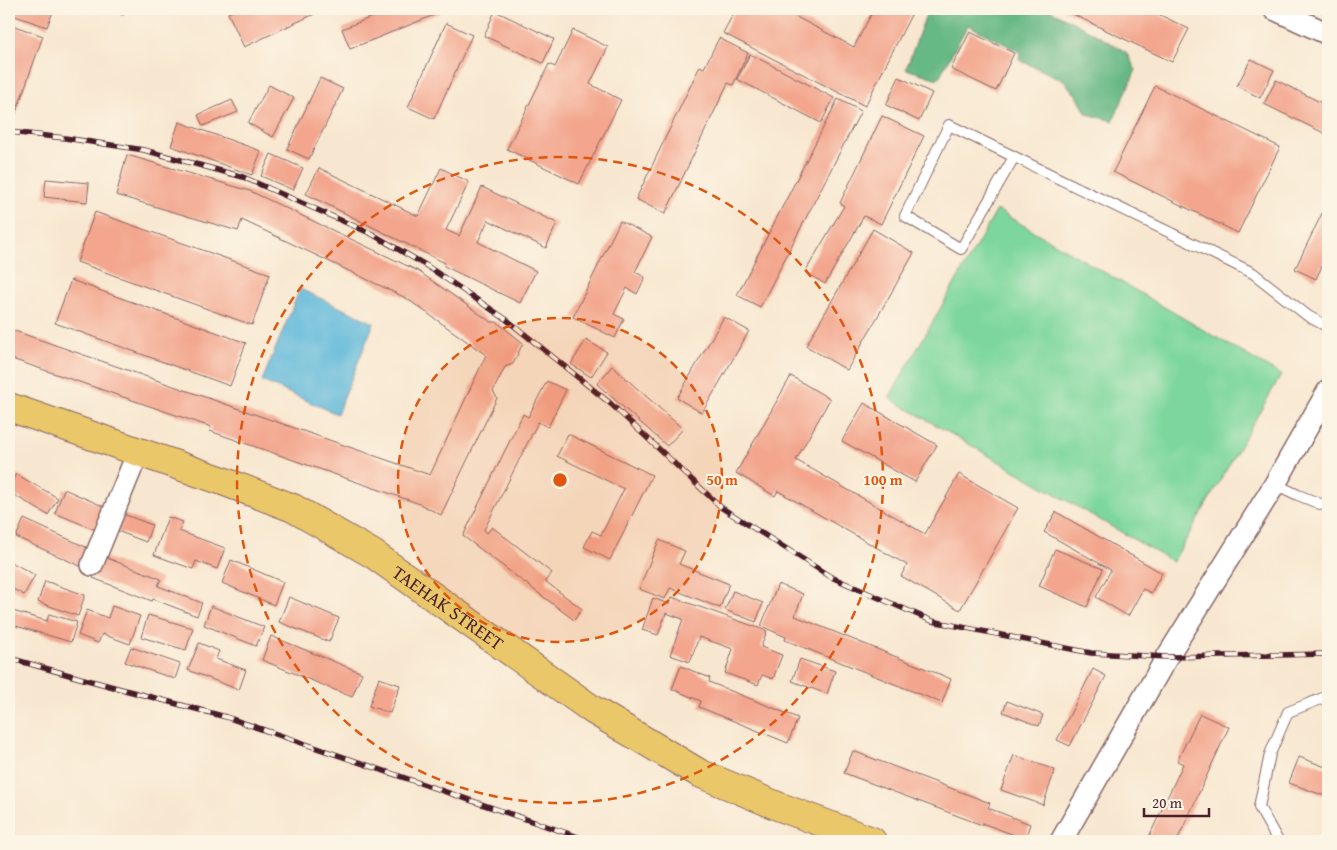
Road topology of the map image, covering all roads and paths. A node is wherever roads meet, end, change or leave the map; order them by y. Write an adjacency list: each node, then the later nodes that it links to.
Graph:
1 (1274, 9): 2 (street)
2 (1328, 34)
3 (1014, 157): 3 (lane); 4 (lane)
4 (1328, 327)
5 (1328, 391): 8 (street)
6 (9, 407): 7 (main road, TAEHAK STREET)
7 (138, 452): 10 (street); 12 (main road, TAEHAK STREET)
8 (1276, 484): 9 (lane); 13 (street)
9 (1328, 507)
10 (92, 564)
11 (1328, 696): 14 (lane)
12 (872, 841)
13 (1061, 841)
14 (1278, 841)

